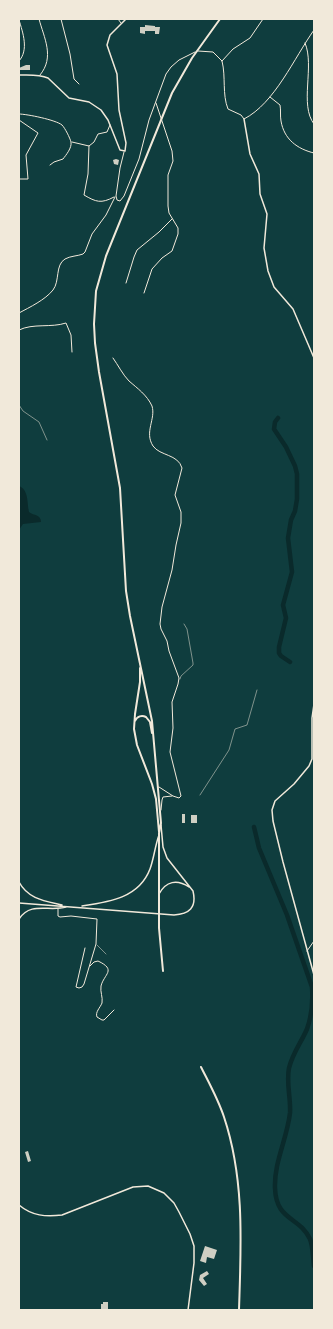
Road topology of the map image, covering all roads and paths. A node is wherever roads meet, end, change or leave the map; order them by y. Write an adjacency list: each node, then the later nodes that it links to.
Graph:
1 (39, 19): 14 (street)
2 (61, 19): 15 (street)
3 (118, 19): 8 (street)
4 (126, 19): 8 (street)
5 (220, 19): 41 (highway)
6 (263, 19): 12 (street)
7 (19, 20): 11 (street)
8 (121, 23): 25 (street)
9 (314, 30): 10 (street)
10 (305, 42): 16 (street); 22 (street)
11 (19, 61)
12 (222, 61): 17 (street); 19 (street)
13 (19, 75): 14 (street)
14 (39, 75): 21 (street)
15 (79, 84)
16 (270, 96): 19 (street); 26 (street)
17 (155, 103): 29 (street); 30 (street)
18 (19, 114): 23 (street)
19 (244, 119): 37 (street)
20 (19, 120): 28 (street)
21 (110, 124): 24 (street); 25 (street)
22 (314, 124)
23 (71, 142): 24 (street); 27 (street)
24 (89, 146): 29 (street)
25 (124, 152): 29 (street)
26 (314, 153)
27 (50, 165)
28 (19, 179)
29 (116, 196): 33 (street)
30 (172, 218): 31 (street); 32 (street)
31 (126, 283)
32 (144, 293)
33 (19, 313)
34 (19, 330): 35 (street)
35 (72, 352)
36 (113, 358): 42 (street)
37 (314, 358)
38 (19, 405): 39 (lane)
39 (47, 440)
40 (184, 624): 42 (lane)
41 (140, 663): 45 (highway); 46 (highway)
42 (179, 680): 49 (street)
43 (257, 690): 48 (lane)
44 (314, 704): 64 (street)
45 (134, 724): 46 (highway); 52 (highway)
46 (154, 744): 47 (highway)
47 (158, 786): 49 (street); 50 (highway)
48 (200, 795)
49 (173, 796): 50 (street)
50 (160, 811): 51 (highway)
51 (161, 823): 52 (highway); 54 (street)
52 (159, 833): 55 (highway); 58 (street)
53 (19, 882): 57 (street)
54 (191, 888): 55 (street); 58 (street)
55 (159, 896): 67 (highway)
56 (20, 903): 57 (street)
57 (68, 906): 58 (street); 59 (street)
58 (79, 907)
59 (58, 908): 60 (street); 62 (street)
60 (19, 919)
61 (314, 941): 64 (street)
62 (96, 944): 65 (lane); 66 (street)
63 (85, 948): 66 (street)
64 (307, 952): 68 (street)
65 (106, 954)
66 (89, 966): 69 (street)
67 (163, 971)
68 (314, 975)
69 (114, 1010)
70 (201, 1067): 73 (highway)
71 (19, 1205): 72 (street)
72 (188, 1310)
73 (240, 1310)

